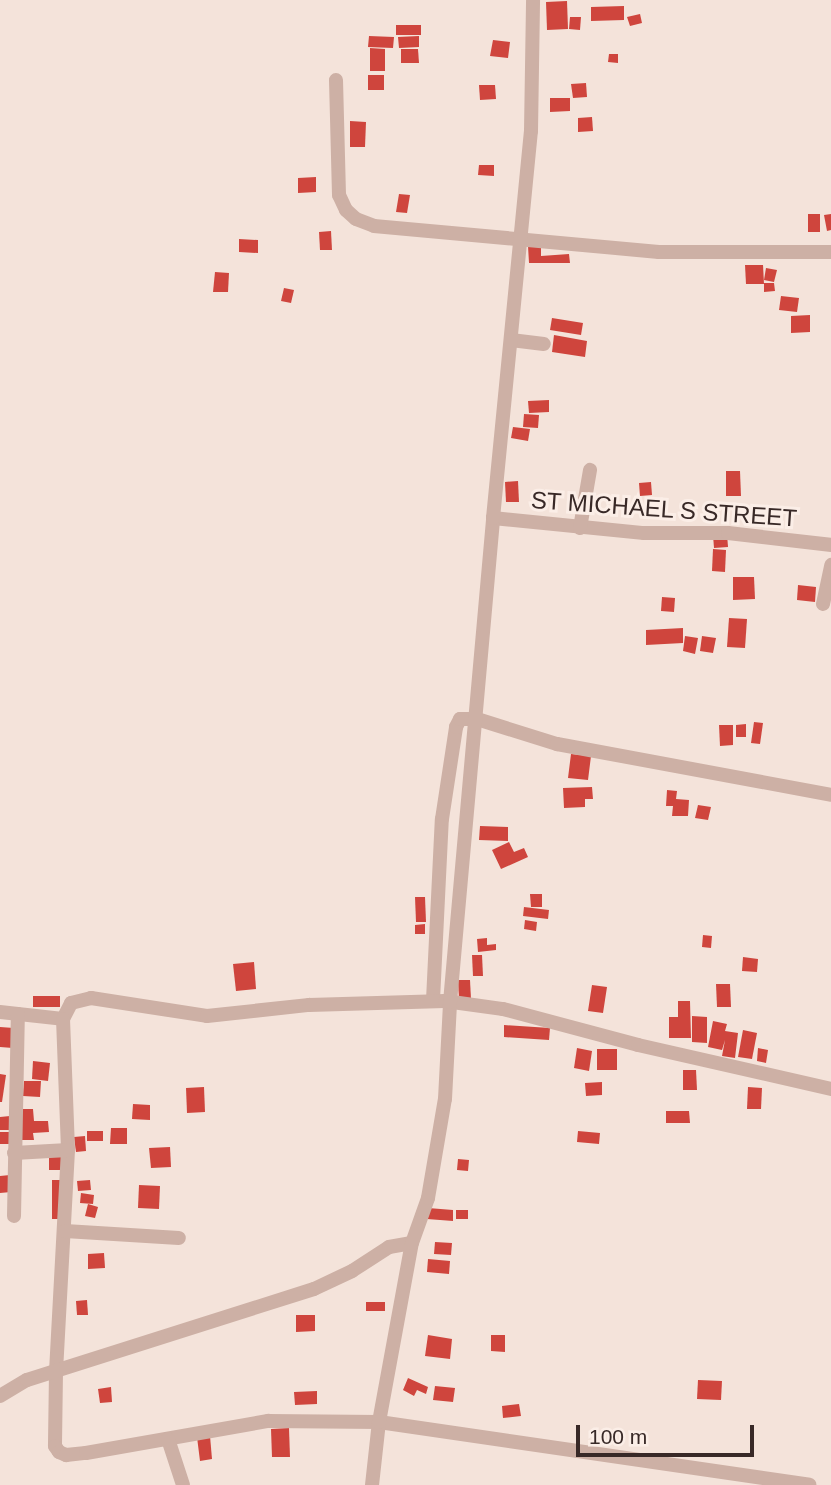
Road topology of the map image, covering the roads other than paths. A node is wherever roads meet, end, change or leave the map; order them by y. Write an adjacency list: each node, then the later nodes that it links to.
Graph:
1 (533, 0): 3 (street)
2 (337, 80): 3 (street)
3 (514, 238): 4 (street); 5 (street)
4 (831, 252)
5 (511, 340): 6 (street); 8 (street)
6 (544, 344)
7 (590, 470): 9 (street)
8 (493, 518): 9 (street, ST MICHAEL S STREET); 13 (street)
9 (580, 528): 10 (street, ST MICHAEL S STREET)
10 (831, 545)
11 (831, 565): 12 (street)
12 (824, 604)
13 (471, 718): 14 (street); 15 (street); 15 (street)
14 (831, 795)
15 (441, 1000): 18 (street); 19 (street); 25 (street)
16 (0, 1012): 17 (street)
17 (18, 1014): 18 (street); 21 (street)
18 (62, 1019): 20 (street)
19 (831, 1089)
20 (68, 1150): 21 (street); 23 (street)
21 (14, 1153): 22 (street)
22 (14, 1216)
23 (65, 1231): 24 (street); 26 (street)
24 (180, 1238)
25 (412, 1243): 26 (street); 28 (street)
26 (56, 1371): 27 (street); 29 (street)
27 (0, 1396)
28 (379, 1422): 29 (street); 31 (street); 32 (street)
29 (168, 1439): 30 (street)
30 (183, 1485)
31 (372, 1485)
32 (809, 1485)

